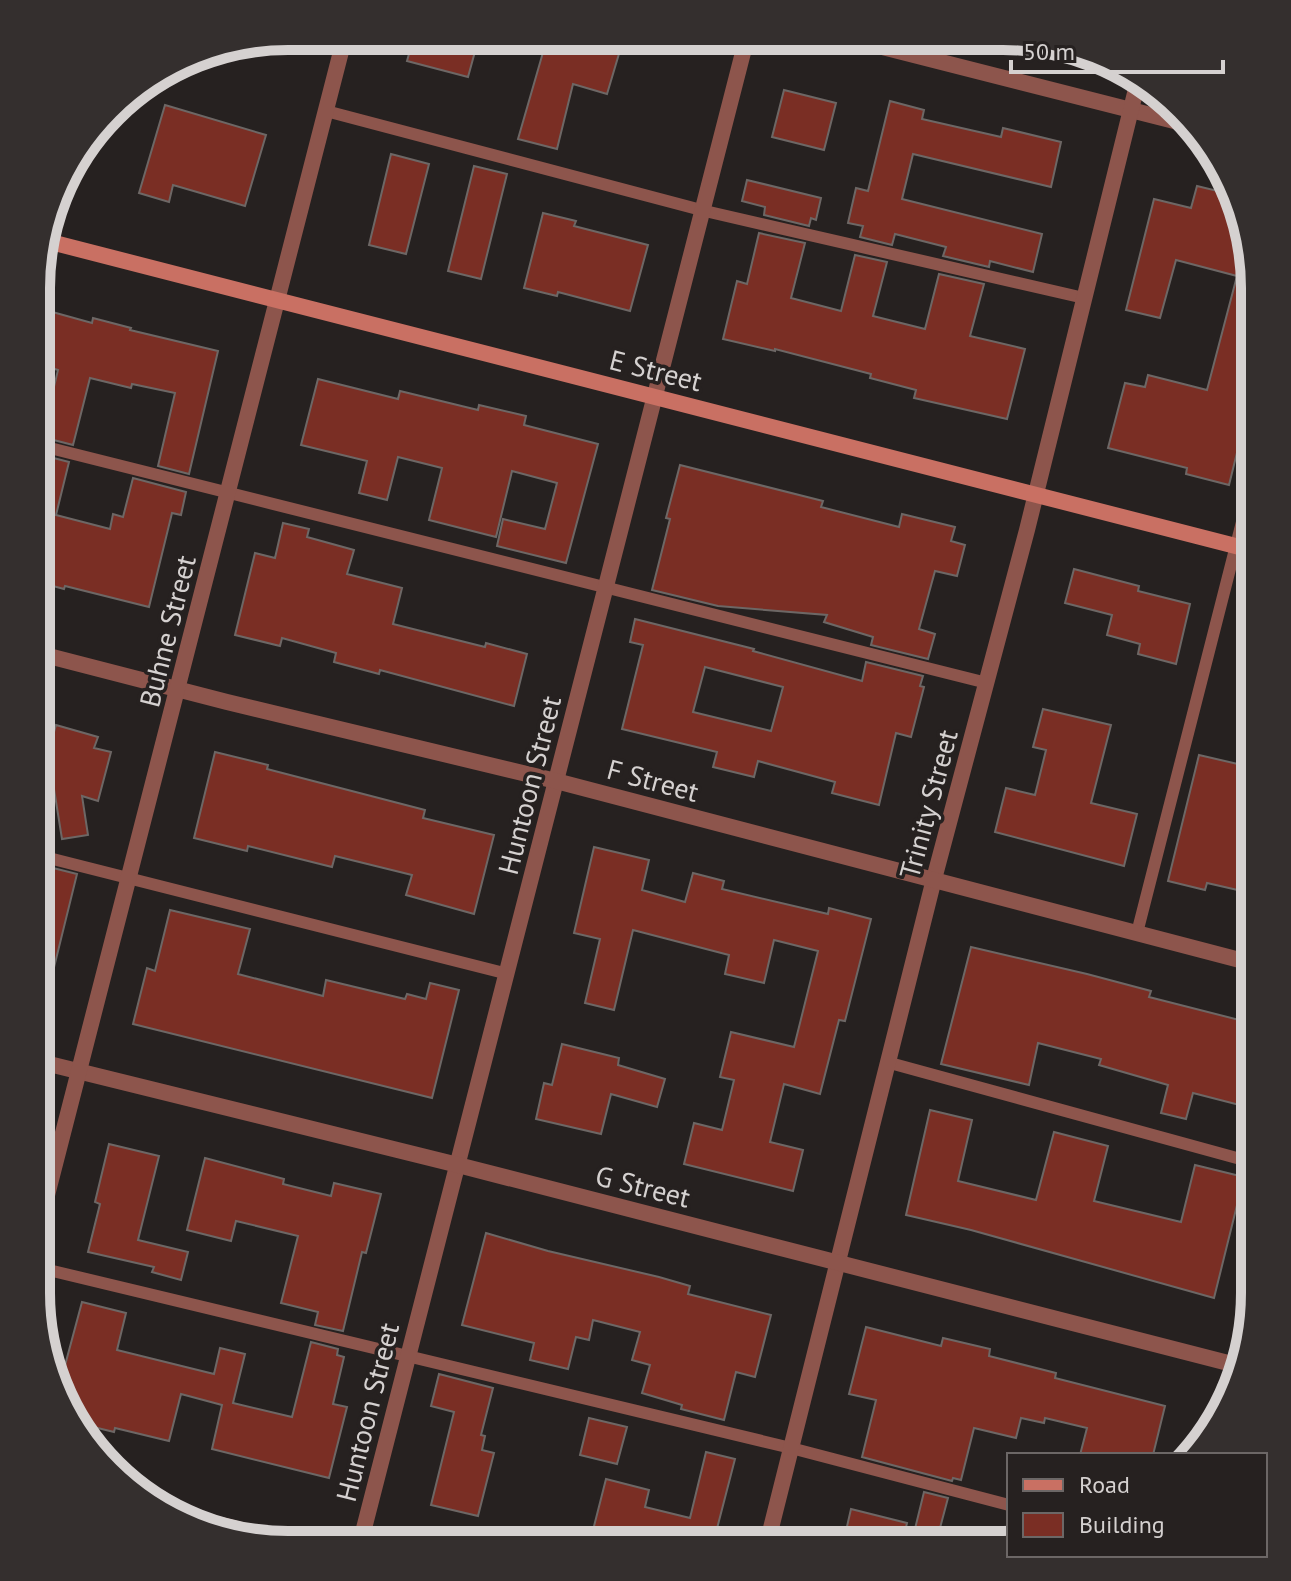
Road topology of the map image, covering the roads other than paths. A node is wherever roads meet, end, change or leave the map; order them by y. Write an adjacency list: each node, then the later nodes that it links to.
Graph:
1 (341, 50): 6 (street, Buhne Street)
2 (744, 50): 8 (street, Huntoon Street)
3 (894, 50): 5 (street)
4 (1136, 91): 5 (street, Trinity Street)
5 (1131, 110): 7 (street); 10 (street, Trinity Street)
6 (326, 111): 8 (lane); 11 (street, Buhne Street)
7 (1171, 120)
8 (705, 211): 10 (lane); 12 (street, Huntoon Street)
9 (55, 243): 11 (main road, E Street)
10 (1084, 298): 15 (street, Trinity Street)
11 (277, 301): 12 (main road, E Street); 14 (street, Buhne Street)
12 (655, 397): 15 (main road, E Street); 19 (street, Huntoon Street)
13 (50, 448): 14 (lane)
14 (228, 492): 19 (lane); 22 (street, Buhne Street)
15 (1036, 495): 17 (main road, E Street); 21 (street, Trinity Street)
16 (1241, 527): 17 (lane)
17 (1236, 546): 18 (main road, E Street); 27 (lane)
18 (1241, 547)
19 (605, 589): 21 (lane); 23 (street, Huntoon Street)
20 (50, 656): 22 (street, F Street)
21 (987, 683): 26 (street, Trinity Street)
22 (179, 689): 23 (street, F Street); 25 (street, Buhne Street)
23 (556, 781): 26 (street, F Street); 29 (street, Huntoon Street)
24 (50, 858): 25 (lane)
25 (129, 879): 29 (lane); 32 (street, Buhne Street)
26 (934, 879): 27 (street, F Street); 30 (street, Trinity Street)
27 (1137, 933): 28 (street, F Street)
28 (1240, 960)
29 (508, 974): 34 (street, Huntoon Street)
30 (890, 1063): 33 (lane); 36 (street, Trinity Street)
31 (50, 1064): 32 (street, G Street)
32 (79, 1071): 34 (street, G Street); 35 (street, Buhne Street)
33 (1240, 1159)
34 (458, 1165): 36 (street, G Street); 38 (street, Huntoon Street)
35 (50, 1184)
36 (839, 1263): 39 (street, G Street); 40 (street, Trinity Street)
37 (50, 1270): 38 (lane)
38 (408, 1357): 40 (lane); 42 (street, Huntoon Street)
39 (1230, 1363)
40 (791, 1448): 41 (lane); 43 (street, Trinity Street)
41 (1007, 1504)
42 (364, 1530)
43 (770, 1530)

